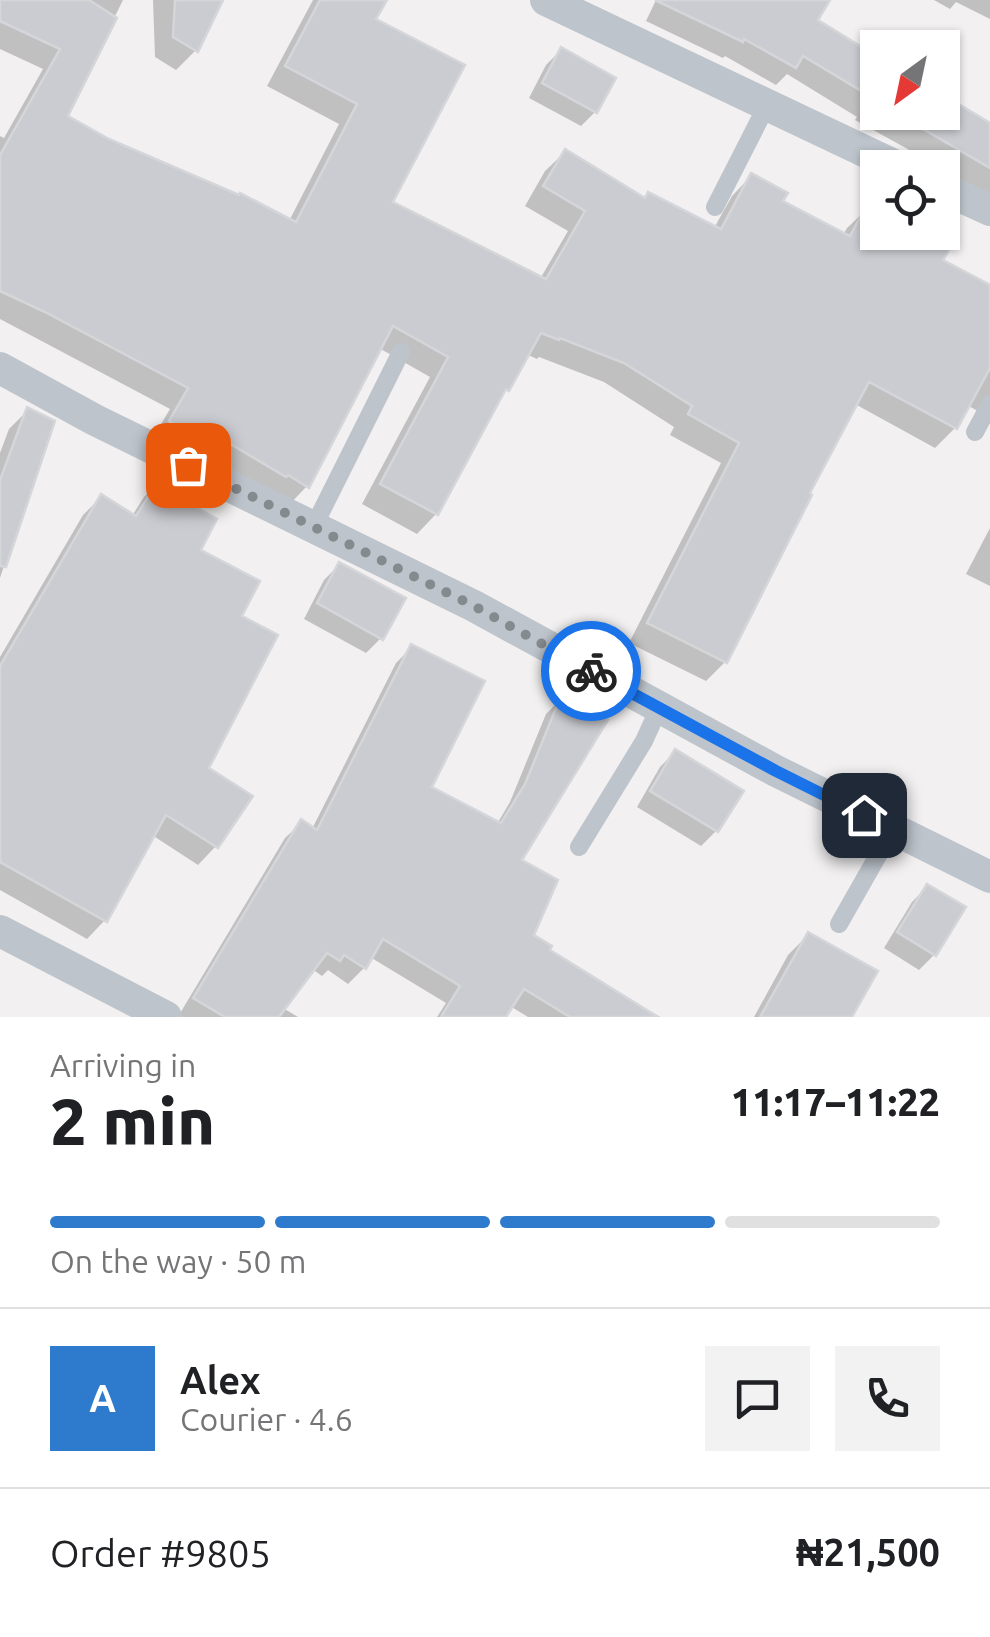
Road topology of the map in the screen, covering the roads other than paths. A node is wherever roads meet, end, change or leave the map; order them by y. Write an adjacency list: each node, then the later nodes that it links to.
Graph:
1 (546, 0): 2 (street)
2 (768, 105): 3 (street); 5 (lane)
3 (862, 150)
4 (960, 196): 6 (street)
5 (715, 207)
6 (990, 210)
7 (401, 352): 11 (lane)
8 (0, 368): 11 (street)
9 (990, 404): 10 (lane)
10 (976, 432)
11 (314, 526): 12 (street)
12 (660, 708): 13 (street); 14 (lane)
13 (893, 829): 15 (street); 16 (lane)
14 (580, 847)
15 (990, 878)
16 (839, 924)
17 (0, 931): 18 (street)
18 (166, 1017)

